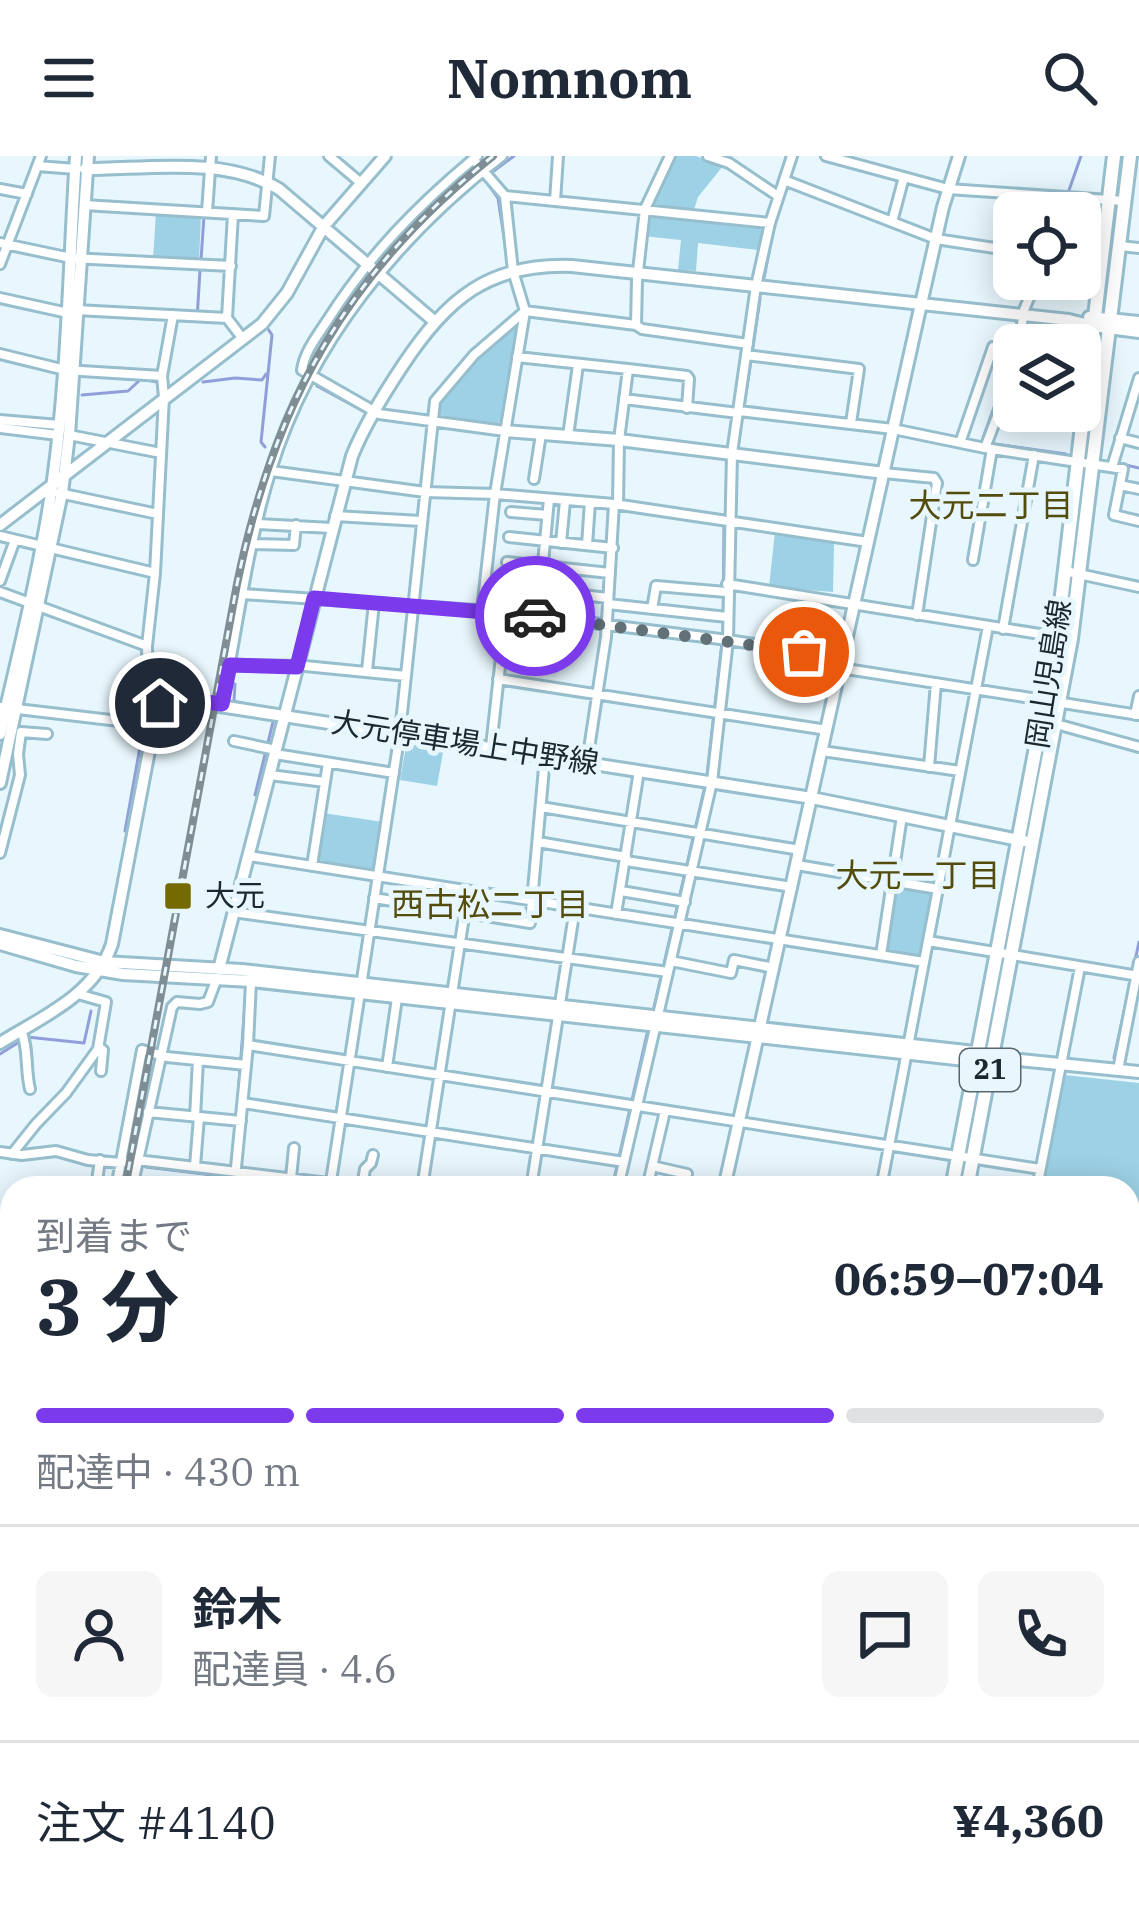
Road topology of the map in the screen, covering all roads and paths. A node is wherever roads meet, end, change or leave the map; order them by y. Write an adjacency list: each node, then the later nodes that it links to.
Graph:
1 (270, 156): 20 (street)
2 (329, 156): 19 (street)
3 (385, 156): 19 (street)
4 (502, 156): 17 (street)
5 (558, 156): 30 (street)
6 (670, 156): 33 (street)
7 (708, 156): 27 (street)
8 (792, 156): 21 (street)
9 (826, 156): 18 (street)
10 (959, 156): 23 (street)
11 (1114, 156): 29 (main road, 岡山児島線 / 21)
12 (1130, 156): 31 (main road, 岡山児島線 / 21)
13 (475, 157): 17 (street); 45 (street)
14 (39, 161): 16 (street); 25 (street)
15 (210, 161): 16 (street); 20 (street); 34 (street)
16 (82, 163): 32 (street); 44 (street)
17 (483, 170): 26 (street); 49 (street)
18 (904, 177): 23 (street); 36 (street)
19 (359, 181): 38 (street)
20 (268, 182): 35 (street); 38 (street)
21 (787, 182): 27 (street); 36 (street)
22 (0, 189): 25 (street)
23 (948, 189): 24 (street); 39 (street)
24 (993, 192)
25 (27, 194): 40 (street)
26 (505, 196): 30 (street); 48 (street)
27 (778, 196): 37 (street)
28 (1101, 200): 29 (street)
29 (1109, 200): 31 (street); 61 (main road, 岡山児島線 / 21)
30 (555, 201): 33 (street)
31 (1124, 201): 41 (main road, 岡山児島線 / 21)
32 (84, 205): 34 (street); 44 (street)
33 (645, 209): 37 (street); 50 (street)
34 (205, 212): 35 (street)
35 (233, 214): 47 (street)
36 (892, 222): 39 (street)
37 (770, 223): 51 (street)
38 (324, 226): 45 (street); 67 (street)
39 (936, 239): 42 (street); 54 (street)
40 (3, 244): 44 (street); 46 (street)
41 (1120, 246): 43 (street); 63 (main road, 岡山児島線 / 21)
42 (993, 248)
43 (1139, 248)
44 (76, 258): 47 (street); 56 (street)
45 (367, 261): 49 (street); 76 (street)
46 (0, 264)
47 (231, 266): 59 (street)
48 (513, 271): 50 (street); 55 (street); 60 (street)
49 (379, 272): 60 (street); 76 (street)
50 (638, 273): 51 (street); 65 (street)
51 (756, 286): 54 (street); 69 (street)
52 (0, 298): 56 (street)
53 (1029, 300): 58 (street)
54 (921, 304): 58 (street); 87 (street)
55 (525, 311): 65 (street); 71 (street); 85 (street)
56 (72, 312): 57 (street); 74 (street)
57 (173, 315): 59 (street); 75 (street)
58 (1024, 315): 61 (street); 64 (street)
59 (227, 318): 67 (street)
60 (434, 321): 82 (street)
61 (1094, 321): 63 (street); 102 (main road, 岡山児島線 / 21)
62 (1139, 322): 63 (street)
63 (1110, 323): 66 (street); 103 (main road, 岡山児島線 / 21)
64 (1022, 324)
65 (636, 325): 69 (street)
66 (1139, 332)
67 (243, 339): 78 (street)
68 (993, 347): 95 (street)
69 (749, 353): 83 (street); 84 (street)
70 (0, 354): 74 (street)
71 (517, 357): 72 (street); 88 (street)
72 (578, 365): 73 (street); 92 (street)
73 (628, 369): 79 (street); 81 (street)
74 (69, 370): 75 (street); 89 (street)
75 (162, 376): 78 (street)
76 (310, 377): 82 (street); 105 (street)
77 (1139, 378): 80 (street)
78 (164, 398): 96 (street); 99 (street)
79 (624, 400): 81 (street); 94 (street)
80 (1136, 404): 93 (street)
81 (687, 408): 83 (street)
82 (373, 412): 85 (street); 109 (street)
83 (741, 412): 84 (street); 100 (street)
84 (851, 421): 87 (street)
85 (431, 422): 88 (street); 113 (street)
86 (0, 424): 89 (street)
87 (893, 429): 95 (street); 106 (street)
88 (505, 431): 91 (street); 114 (street)
89 (62, 432): 96 (street); 107 (street); 111 (street)
90 (993, 432): 98 (street)
91 (541, 434): 92 (street); 108 (street)
92 (568, 436): 94 (street)
93 (1120, 438): 97 (street); 104 (street)
94 (619, 440): 100 (street); 118 (street)
95 (961, 440): 98 (street)
96 (108, 441): 99 (street); 107 (street)
97 (1139, 442)
98 (988, 446): 101 (street); 139 (street)
99 (161, 453): 120 (street)
100 (735, 453): 106 (street); 123 (street)
101 (1034, 455): 102 (street); 165 (street)
102 (1078, 462): 103 (street); 142 (main road, 岡山児島線 / 21)
103 (1094, 465): 104 (street); 142 (main road, 岡山児島線 / 21)
104 (1112, 467): 110 (street)
105 (271, 471): 109 (street); 126 (street)
106 (884, 473): 133 (street); 160 (street)
107 (64, 475): 111 (street)
108 (534, 479)
109 (344, 482): 113 (street); 125 (street)
110 (1120, 485): 112 (street); 124 (street)
111 (55, 489): 120 (street); 127 (street); 137 (street)
112 (1139, 489)
113 (425, 492): 114 (street); 122 (street)
114 (495, 494): 115 (street); 158 (street)
115 (549, 499): 116 (street); 121 (street)
116 (565, 501): 117 (street); 134 (street)
117 (590, 502): 118 (street); 136 (street)
118 (616, 504): 123 (street); 138 (street)
119 (511, 512): 121 (street)
120 (158, 514): 143 (street)
121 (547, 515): 132 (street)
122 (421, 521): 125 (street); 155 (street)
123 (730, 521): 133 (street); 148 (street)
124 (1139, 521)
125 (334, 522): 128 (street); 151 (street)
126 (258, 524): 128 (street); 135 (street)
127 (0, 525)
128 (296, 525): 135 (street)
129 (0, 536): 131 (street)
130 (509, 537): 132 (street)
131 (15, 540): 137 (street); 145 (street)
132 (545, 542): 134 (street); 141 (street)
133 (868, 542): 156 (street)
134 (561, 543): 136 (street)
135 (253, 544): 150 (street)
136 (587, 545): 138 (street)
137 (46, 546): 143 (street); 154 (street)
138 (613, 548): 144 (street)
139 (973, 560)
140 (507, 562): 141 (street)
141 (542, 566): 144 (street); 147 (street)
142 (1072, 572): 146 (street); 166 (main road, 岡山児島線 / 21)
143 (155, 573): 168 (street)
144 (610, 573): 152 (street)
145 (0, 581)
146 (1139, 587)
147 (540, 590): 152 (street); 161 (street)
148 (725, 590): 156 (street); 157 (street); 162 (street)
149 (0, 592): 154 (street)
150 (243, 594): 151 (street); 170 (street)
151 (314, 598): 153 (street); 171 (street)
152 (608, 601): 157 (street); 163 (street)
153 (374, 603): 155 (street); 172 (street)
154 (33, 604): 168 (street); 182 (street)
155 (414, 605): 158 (street); 173 (street)
156 (854, 605): 160 (street); 169 (street)
157 (652, 609): 162 (street)
158 (482, 610): 159 (street)
159 (506, 612): 161 (street); 174 (street)
160 (917, 615): 164 (street)
161 (538, 616): 163 (street)
162 (724, 616): 167 (street)
163 (606, 626): 167 (street); 177 (street)
164 (988, 626): 165 (street); 176 (street)
165 (1004, 628): 166 (street)
166 (1064, 638): 179 (main road, 岡山児島線 / 21)
167 (724, 640): 169 (street); 183 (street)
168 (147, 646): 180 (street)
169 (842, 663): 175 (street); 188 (street)
170 (230, 665): 171 (street); 181 (street)
171 (297, 667): 172 (street); 184 (street)
172 (367, 671): 173 (street)
173 (406, 676): 189 (street)
174 (498, 679): 177 (street); 193 (street)
175 (936, 683): 176 (street); 200 (street)
176 (976, 689): 179 (street); 202 (street)
177 (597, 694): 183 (street); 198 (street)
178 (1139, 696): 185 (street)
179 (1053, 701): 185 (street); 187 (main road, 岡山児島線 / 21); 215 (main road, 岡山児島線 / 21)
180 (160, 703): 181 (street, 大元停車場上中野線); 186 (street)
181 (222, 704): 184 (street, 大元停車場上中野線)
182 (7, 709): 186 (street); 190 (street); 205 (street)
183 (715, 713): 188 (street); 207 (street)
184 (284, 715): 189 (street, 大元停車場上中野線); 195 (street)
185 (1137, 715)
186 (147, 724): 250 (street)
187 (1056, 724): 194 (street); 215 (main road, 岡山児島線 / 21)
188 (826, 730): 196 (street)
189 (400, 732): 193 (street, 大元停車場上中野線); 203 (street)
190 (0, 734)
191 (47, 734): 208 (street)
192 (234, 741): 195 (street)
193 (491, 747): 197 (street, 大元停車場上中野線)
194 (1139, 748)
195 (271, 750): 199 (street); 204 (street)
196 (822, 751): 200 (street); 209 (street)
197 (545, 755): 198 (street, 大元停車場上中野線); 210 (street)
198 (587, 762): 201 (street, 大元停車場上中野線)
199 (328, 764): 203 (street); 206 (street)
200 (929, 767): 202 (street)
201 (639, 770): 207 (street, 大元停車場上中野線); 212 (street)
202 (960, 771): 213 (street)
203 (394, 773): 224 (street)
204 (270, 775): 206 (street); 219 (street)
205 (0, 782): 208 (street)
206 (326, 782): 221 (street)
207 (712, 782): 209 (street, 大元停車場上中野線); 214 (street)
208 (17, 787): 218 (street)
209 (812, 798): 211 (street, 大元停車場上中野線); 217 (street)
210 (541, 807): 212 (street); 216 (street)
211 (902, 815): 213 (street, 大元停車場上中野線); 225 (street)
212 (630, 821): 214 (street); 220 (street)
213 (950, 825): 215 (street, 大元停車場上中野線); 227 (street)
214 (696, 832): 217 (street); 223 (street)
215 (1026, 841): 244 (main road, 岡山児島線 / 21)
216 (538, 842): 220 (street); 231 (street)
217 (800, 850): 222 (street)
218 (0, 853)
219 (249, 856): 221 (street); 234 (street)
220 (626, 859): 223 (street); 229 (street)
221 (312, 866): 224 (street)
222 (796, 866): 225 (street); 226 (street)
223 (688, 871): 226 (street); 232 (street)
224 (378, 877): 228 (street); 230 (street)
225 (893, 881): 227 (street); 245 (street)
226 (792, 887): 240 (street)
227 (938, 890): 241 (street)
228 (468, 891): 231 (street); 235 (street)
229 (620, 891): 232 (street); 236 (street)
230 (374, 898): 235 (street); 238 (street)
231 (532, 900): 233 (street); 235 (street)
232 (681, 901): 237 (street)
233 (575, 908): 236 (street); 246 (street)
234 (233, 912): 238 (street); 254 (street)
235 (465, 913): 242 (street)
236 (616, 914): 237 (street)
237 (675, 923): 240 (street); 247 (street)
238 (369, 932): 242 (street); 257 (street)
239 (0, 935): 250 (street)
240 (780, 940): 245 (street); 252 (street)
241 (928, 941): 244 (street); 248 (street)
242 (461, 943): 246 (street); 260 (street)
243 (0, 944): 250 (street)
244 (1005, 954): 251 (street); 270 (main road, 岡山児島線 / 21); 271 (main road, 岡山児島線 / 21)
245 (881, 955): 248 (street)
246 (568, 958): 253 (street); 261 (street)
247 (671, 961): 252 (street); 253 (street)
248 (924, 962): 268 (street)
249 (1139, 962): 255 (street)
250 (101, 967): 254 (street); 258 (street)
251 (1080, 967): 255 (street); 275 (street)
252 (774, 968): 263 (street)
253 (664, 971): 262 (street)
254 (218, 974): 256 (street); 257 (street); 269 (street)
255 (1134, 975): 277 (street)
256 (251, 981): 257 (street); 266 (street)
257 (361, 989): 259 (street); 260 (street); 273 (street)
258 (78, 994): 264 (street); 267 (street)
259 (397, 998): 260 (street); 276 (street)
260 (453, 999): 261 (street); 280 (street)
261 (560, 1011): 262 (street); 282 (street)
262 (656, 1022): 263 (street); 284 (street)
263 (759, 1034): 268 (street); 290 (street)
264 (24, 1036): 265 (street); 281 (street)
265 (0, 1043)
266 (248, 1045): 273 (street); 274 (street)
267 (100, 1047): 278 (street); 296 (street)
268 (908, 1049): 270 (street); 292 (street)
269 (163, 1056): 272 (street); 286 (street); 300 (street)
270 (976, 1057): 271 (street); 298 (main road, 岡山児島線 / 21)
271 (992, 1058): 275 (street); 298 (main road, 岡山児島線 / 21)
272 (198, 1060): 274 (street); 287 (street)
273 (350, 1061): 276 (street); 288 (street)
274 (243, 1064): 283 (street)
275 (1061, 1065): 277 (street); 305 (street)
276 (387, 1067): 280 (street)
277 (1118, 1070): 279 (street)
278 (100, 1071)
279 (1139, 1072)
280 (440, 1076): 282 (street); 291 (street)
281 (31, 1089)
282 (546, 1092): 284 (street); 294 (street)
283 (243, 1103): 288 (street); 289 (street)
284 (633, 1106): 285 (street); 301 (street)
285 (665, 1111): 290 (street); 304 (street)
286 (148, 1112): 287 (street); 299 (street)
287 (197, 1117): 289 (street); 303 (street)
288 (340, 1118): 291 (street); 312 (street)
289 (238, 1121): 310 (street)
290 (739, 1122): 292 (street); 318 (street)
291 (431, 1132): 294 (street); 314 (street)
292 (889, 1145): 298 (street); 319 (street)
293 (294, 1148): 311 (street)
294 (538, 1148): 301 (street); 315 (street)
295 (0, 1152): 296 (street)
296 (12, 1154): 302 (street)
297 (373, 1154): 313 (street)
298 (965, 1156): 305 (street); 320 (main road, 岡山児島線 / 21); 321 (main road, 岡山児島線 / 21)
299 (137, 1160): 300 (street); 303 (street); 309 (street)
300 (122, 1162): 302 (street); 308 (street)
301 (620, 1162): 316 (street)
302 (99, 1163): 307 (street)
303 (195, 1166): 310 (street)
304 (652, 1166): 306 (street); 317 (street)
305 (1040, 1169): 322 (street)
306 (687, 1174)
307 (97, 1176)
308 (119, 1176)
309 (134, 1176)
310 (234, 1176)
311 (291, 1176)
312 (331, 1176)
313 (365, 1176)
314 (424, 1176)
315 (533, 1176)
316 (619, 1176)
317 (650, 1176)
318 (727, 1176)
319 (883, 1176)
320 (957, 1176)
321 (966, 1176)
322 (1039, 1176)

